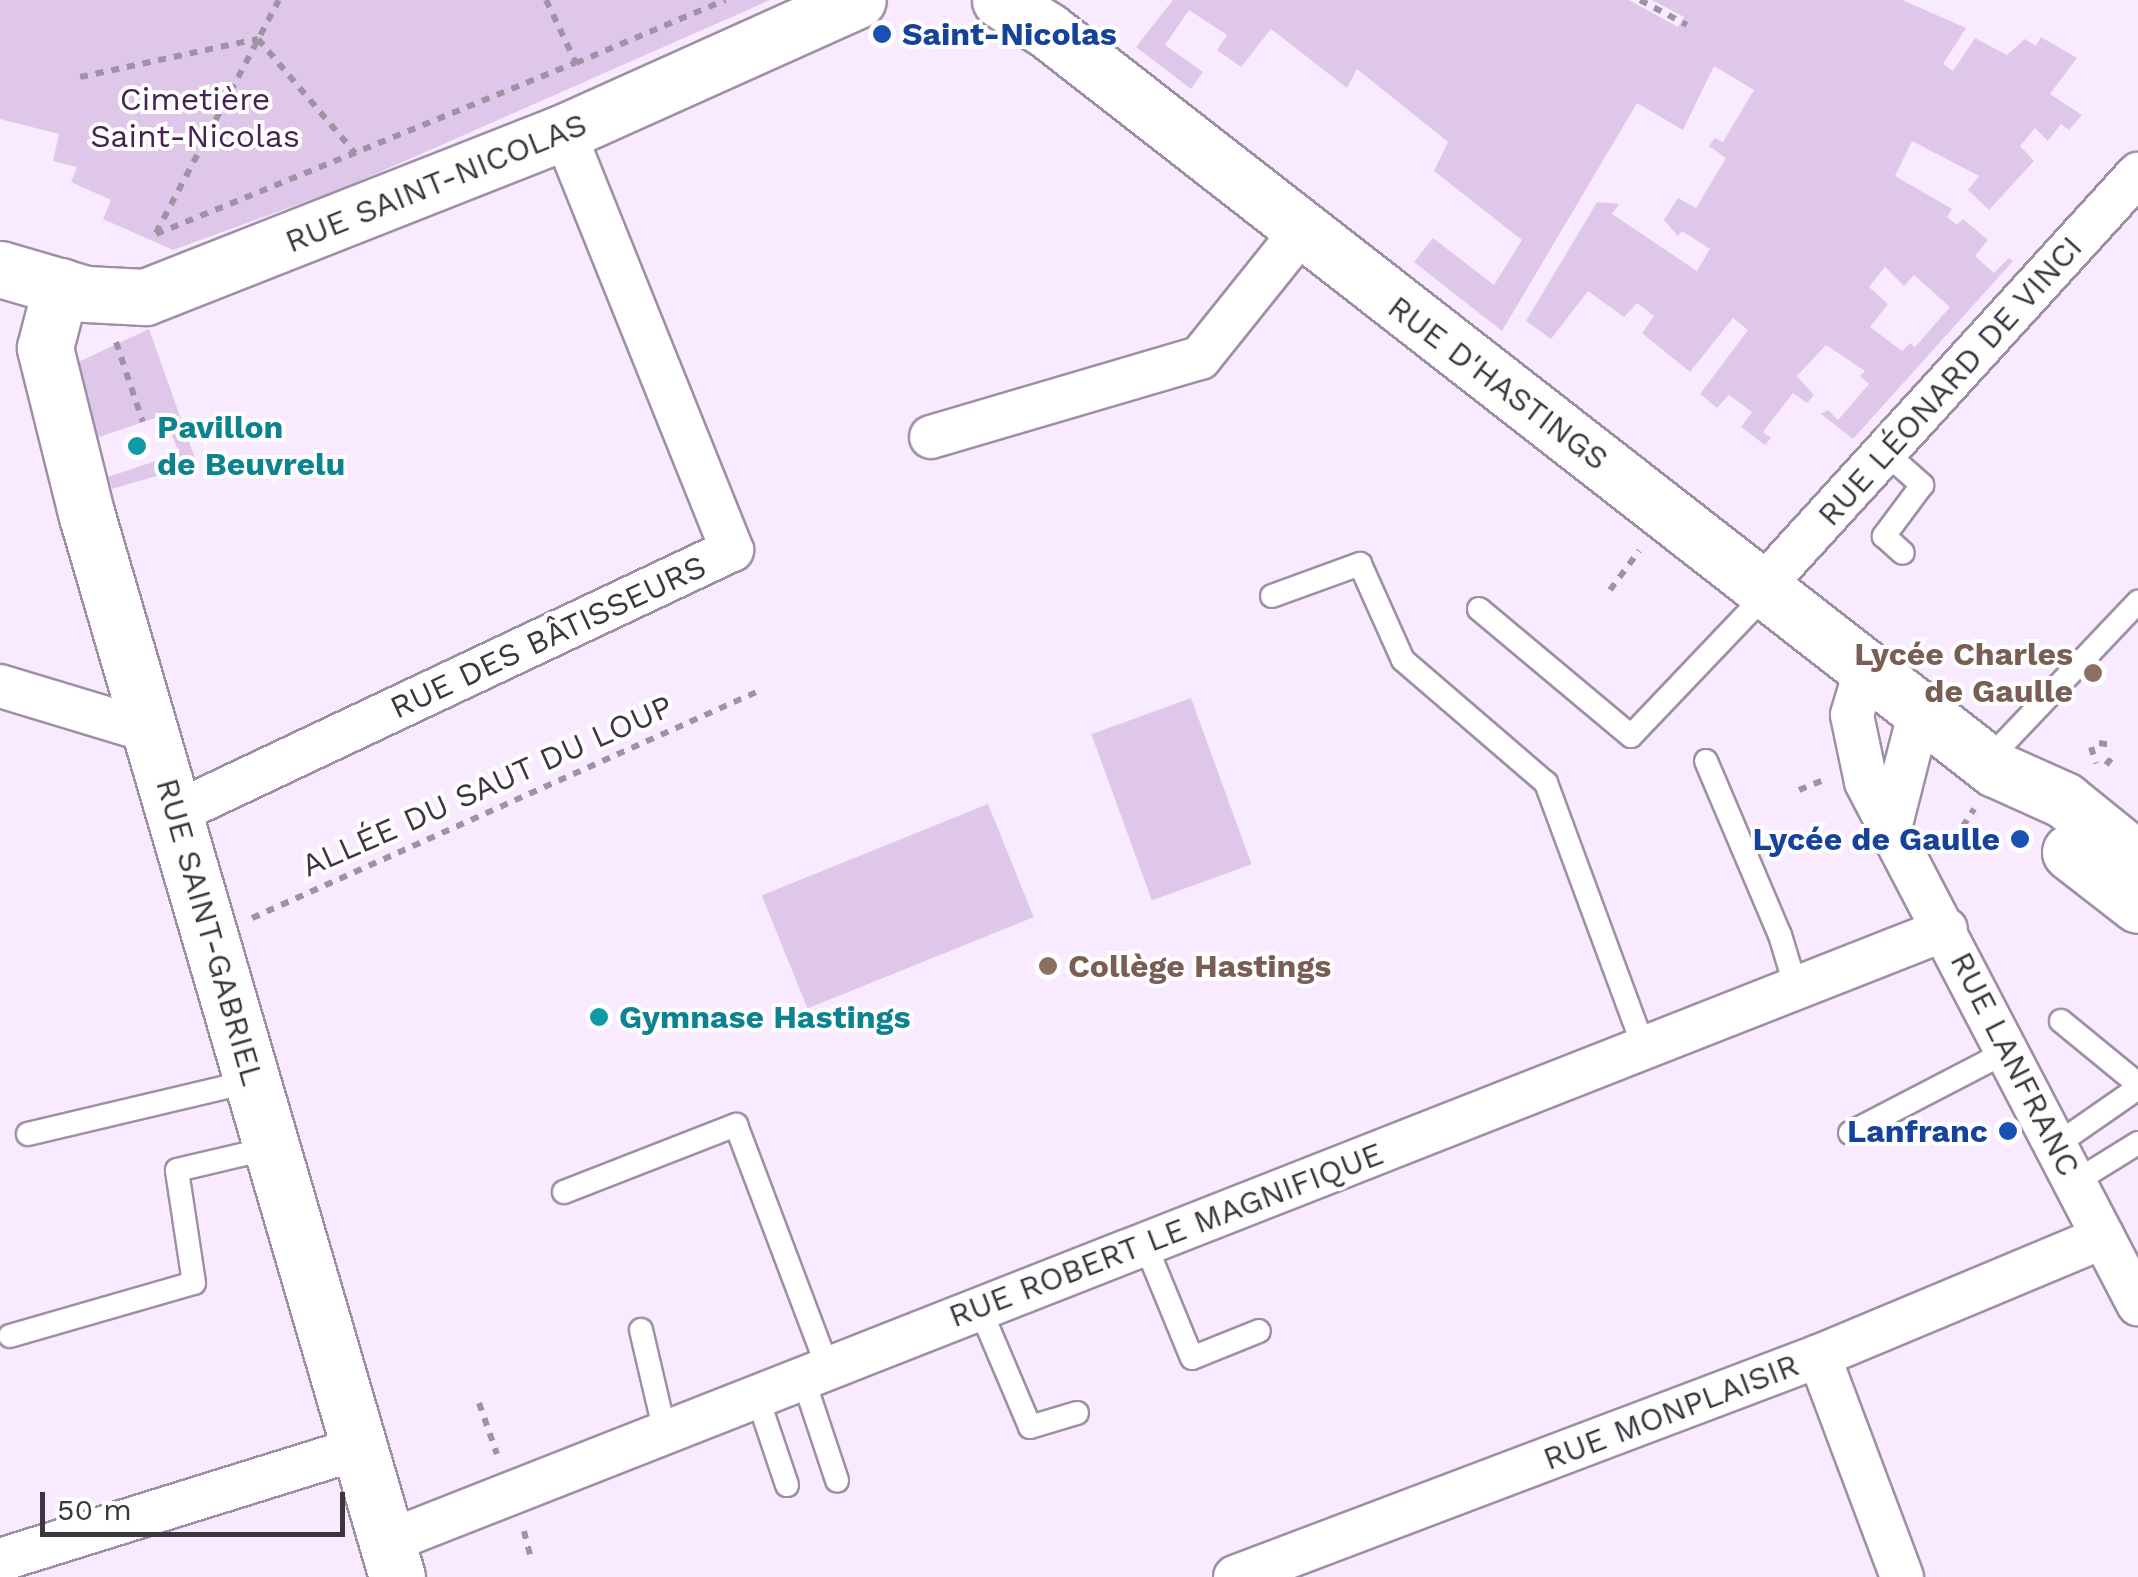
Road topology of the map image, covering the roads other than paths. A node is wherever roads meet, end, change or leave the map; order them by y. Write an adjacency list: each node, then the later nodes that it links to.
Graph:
1 (858, 0): 3 (street, RUE SAINT-NICOLAS)
2 (1000, 0): 5 (street, RUE D'HASTINGS)
3 (564, 132): 7 (street, RUE SAINT-NICOLAS); 21 (street, RUE DES BÂTISSEURS)
4 (2138, 174): 9 (street, RUE LÉONARD DE VINCI)
5 (1301, 232): 8 (street); 11 (street, RUE D'HASTINGS)
6 (0, 269): 7 (street, RUE SAINT-NICOLAS)
7 (61, 286): 18 (street, RUE SAINT-GABRIEL)
8 (930, 437)
9 (1885, 452): 10 (lane); 11 (street, RUE LÉONARD DE VINCI)
10 (1902, 553)
11 (1765, 589): 14 (lane); 15 (street, RUE D'HASTINGS)
12 (1272, 596): 28 (lane)
13 (2138, 602): 20 (lane)
14 (1479, 608)
15 (1866, 668): 17 (street, RUE D'HASTINGS); 22 (street, RUE LANFRANC)
16 (0, 686): 18 (street)
17 (1920, 710): 20 (street, RUE D'HASTINGS); 22 (street)
18 (152, 732): 21 (street, RUE SAINT-GABRIEL)
19 (1706, 762): 26 (lane)
20 (1985, 779): 23 (street, RUE D'HASTINGS); 24 (street, RUE D'HASTINGS)
21 (176, 813): 30 (street, RUE SAINT-GABRIEL)
22 (1891, 824): 25 (street, RUE LANFRANC)
23 (2138, 860)
24 (2138, 905)
25 (1946, 929): 26 (street, RUE ROBERT LE MAGNIFIQUE); 29 (street, RUE LANFRANC)
26 (1796, 988): 28 (street, RUE ROBERT LE MAGNIFIQUE)
27 (2061, 1021): 31 (lane)
28 (1644, 1048): 39 (street, RUE ROBERT LE MAGNIFIQUE)
29 (2008, 1051): 32 (lane); 36 (street, RUE LANFRANC)
30 (253, 1081): 33 (lane); 35 (street, RUE SAINT-GABRIEL)
31 (2138, 1086): 36 (lane)
32 (1850, 1133)
33 (28, 1134)
34 (2138, 1143): 36 (lane)
35 (272, 1147): 44 (lane); 50 (street, RUE SAINT-GABRIEL)
36 (2066, 1163): 38 (street, RUE LANFRANC)
37 (564, 1192): 46 (lane)
38 (2104, 1237): 40 (street, RUE LANFRANC); 45 (street, RUE MONPLAISIR)
39 (1145, 1244): 41 (street, RUE ROBERT LE MAGNIFIQUE); 43 (lane)
40 (2138, 1304)
41 (980, 1309): 46 (street, RUE ROBERT LE MAGNIFIQUE); 48 (lane)
42 (641, 1330): 49 (lane)
43 (1260, 1332)
44 (10, 1336)
45 (1819, 1356): 55 (street, RUE MONPLAISIR); 56 (street)
46 (816, 1373): 47 (street, RUE ROBERT LE MAGNIFIQUE); 51 (lane)
47 (757, 1396): 49 (street, RUE ROBERT LE MAGNIFIQUE); 52 (lane)
48 (1077, 1414)
49 (665, 1432): 54 (street, RUE ROBERT LE MAGNIFIQUE)
50 (360, 1448): 53 (street); 54 (street, RUE SAINT-GABRIEL)
51 (837, 1480)
52 (787, 1485)
53 (0, 1560)
54 (392, 1560)
55 (1235, 1577)
56 (1902, 1577)

